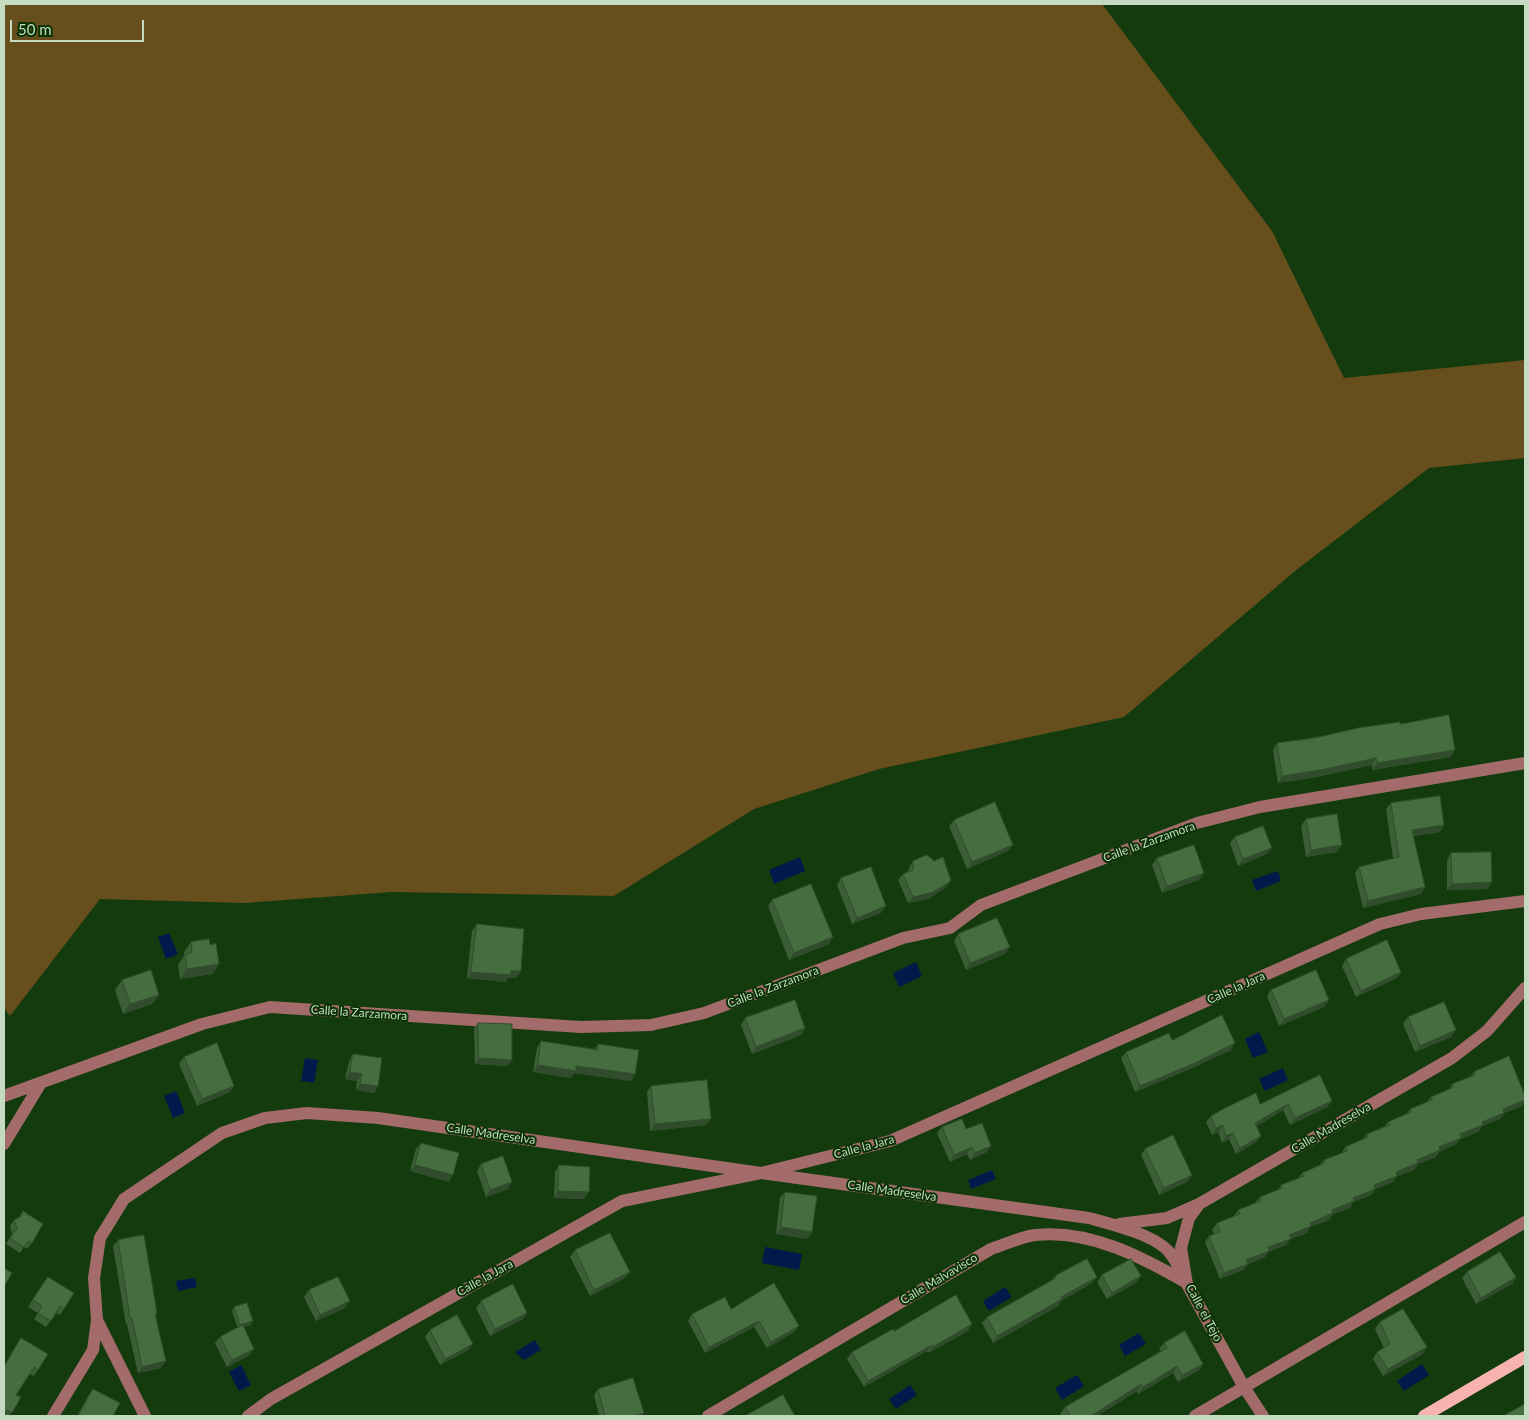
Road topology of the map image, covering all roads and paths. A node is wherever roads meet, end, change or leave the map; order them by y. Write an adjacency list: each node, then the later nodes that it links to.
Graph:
1 (1525, 763): 4 (street, Calle la Zarzamora)
2 (1525, 901): 7 (street, Calle la Jara)
3 (1525, 988): 8 (street, Calle Madreselva)
4 (41, 1083): 5 (street, Calle la Zarzamora); 6 (street)
5 (4, 1096)
6 (4, 1144)
7 (761, 1173): 10 (street, Calle Madreselva); 12 (street, Calle Madreselva); 17 (street, Calle la Jara)
8 (1199, 1204): 10 (street, Calle Madreselva); 11 (street, Calle el Tejo)
9 (1525, 1222): 14 (street)
10 (1112, 1225): 11 (street, Calle Madreselva)
11 (1187, 1284): 14 (street, Calle el Tejo); 18 (street, Calle Malvavisco)
12 (97, 1320): 15 (street, Calle Madreselva); 16 (street)
13 (1525, 1357): 21 (main road)
14 (1244, 1387): 19 (street); 20 (street, Calle el Tejo)
15 (53, 1416)
16 (146, 1416)
17 (248, 1416)
18 (708, 1416)
19 (1195, 1416)
20 (1263, 1416)
21 (1424, 1416)

